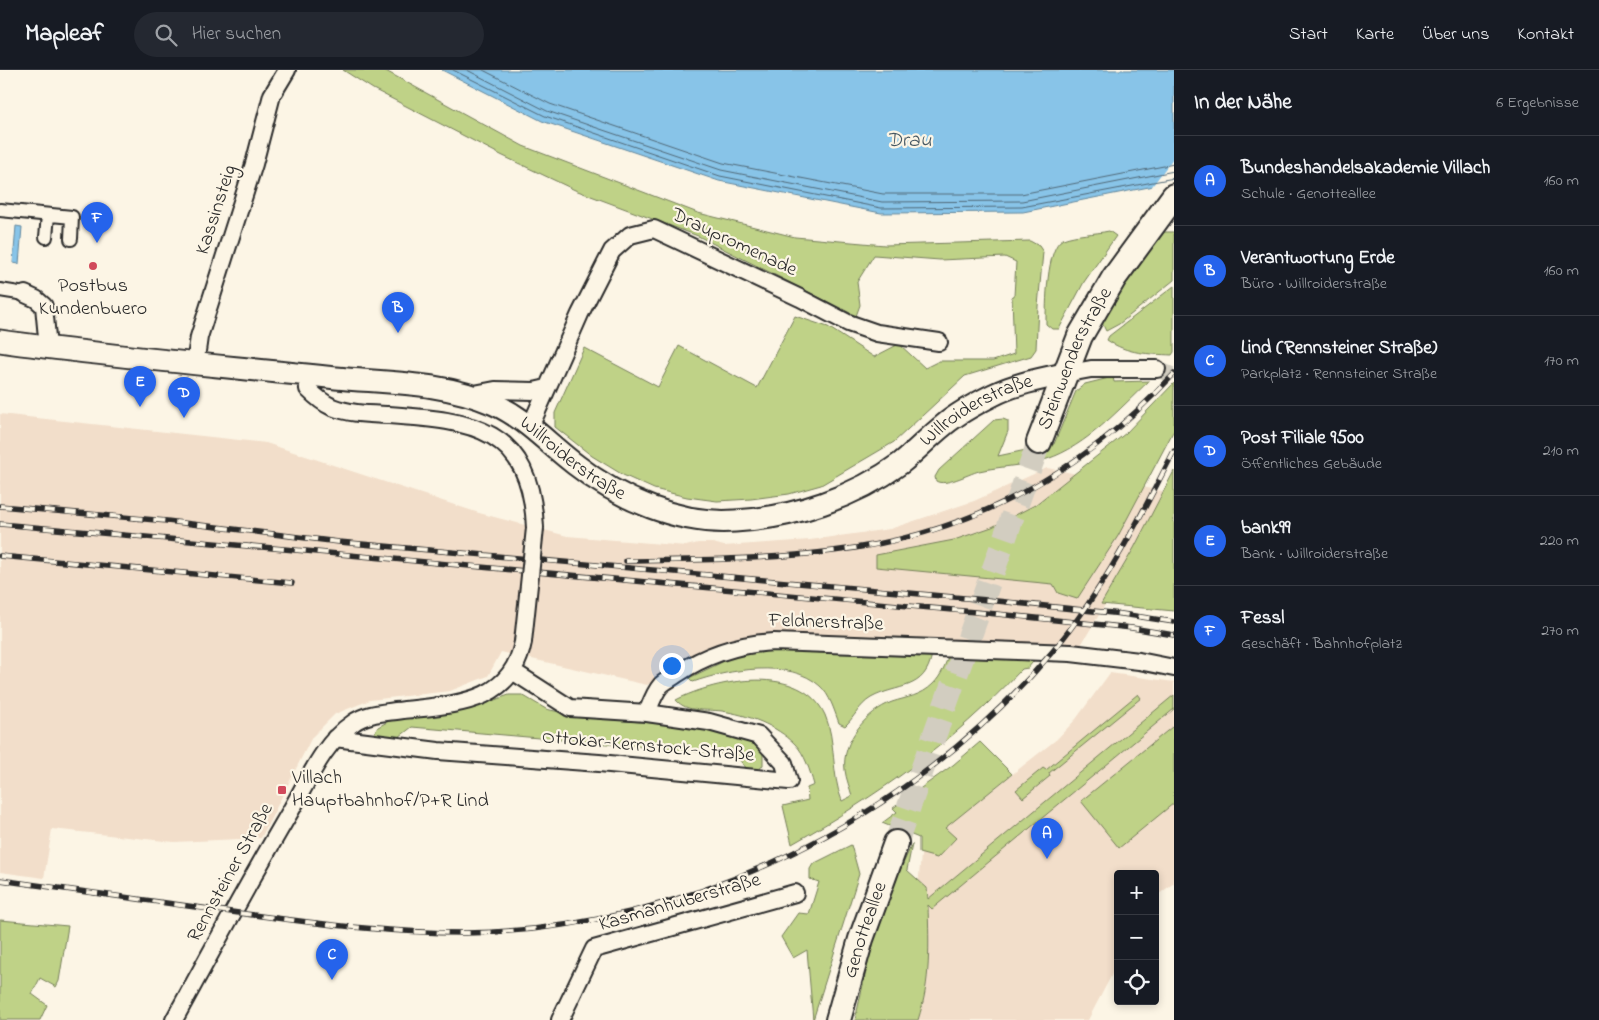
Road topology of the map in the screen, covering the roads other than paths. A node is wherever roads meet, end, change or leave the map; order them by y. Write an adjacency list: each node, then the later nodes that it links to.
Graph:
1 (287, 70): 12 (street, Kassinsteig)
2 (1174, 196): 14 (main road, Steinwenderstraße)
3 (0, 210): 4 (street)
4 (48, 215): 5 (street); 6 (street)
5 (46, 237)
6 (71, 239)
7 (0, 290): 8 (street)
8 (25, 294): 11 (street)
9 (0, 340): 11 (street, Willroiderstraße)
10 (939, 342): 16 (street, Draupromenade)
11 (48, 348): 12 (street, Willroiderstraße)
12 (195, 365): 15 (street, Willroiderstraße)
13 (1157, 368): 14 (street)
14 (1064, 374): 18 (street, Willroiderstraße); 19 (main road, Steinwenderstraße)
15 (307, 375): 17 (street, Willroiderstraße); 21 (street, bridge)
16 (547, 388): 17 (street); 18 (street, Draupromenade)
17 (468, 395): 18 (street, Willroiderstraße)
18 (531, 425)
19 (1039, 442)
20 (1174, 668): 22 (street, Feldnerstraße)
21 (514, 672): 22 (street); 23 (street, Rennsteiner Straße)
22 (647, 713): 23 (street, Ottokar-Kernstock-Straße)
23 (335, 738): 26 (street, Rennsteiner Straße)
24 (896, 843): 28 (main road, Genotteallee)
25 (795, 893): 27 (street, Kasmanhuberstraße)
26 (174, 1020)
27 (560, 1020)
28 (838, 1020)

